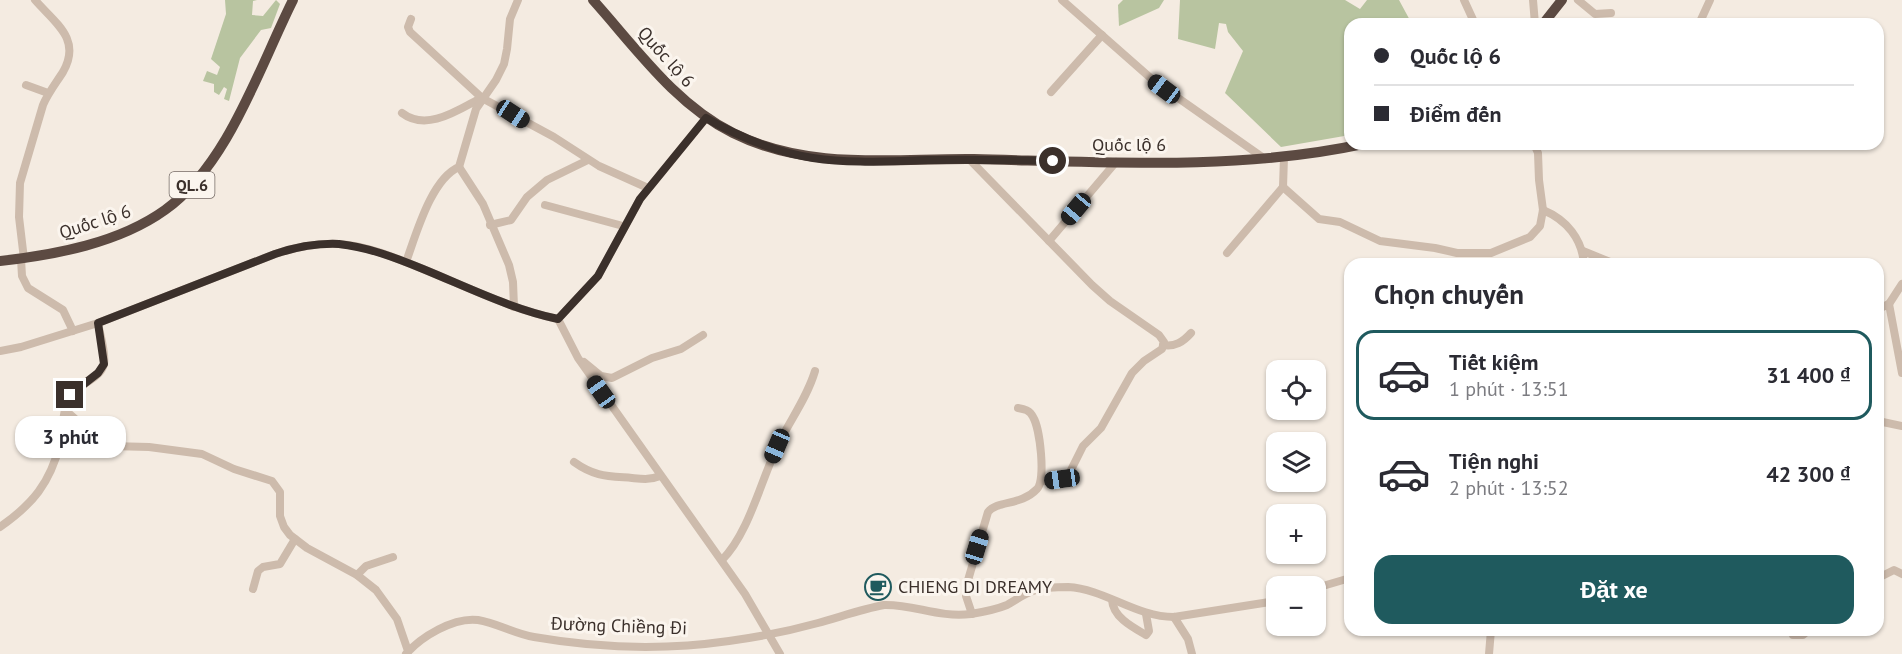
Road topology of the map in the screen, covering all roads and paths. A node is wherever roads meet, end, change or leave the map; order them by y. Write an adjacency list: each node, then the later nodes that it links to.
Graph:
1 (35, 0): 20 (street)
2 (293, 0): 43 (highway, Quốc lộ 6 / QL.6)
3 (518, 0): 21 (street)
4 (593, 0): 23 (highway, Quốc lộ 6)
5 (1062, 0): 17 (street)
6 (1464, 0): 12 (street)
7 (1533, 0): 13 (street)
8 (1562, 0): 14 (highway)
9 (1578, 0): 11 (street)
10 (1710, 0): 15 (street)
11 (1611, 13)
12 (1472, 18)
13 (1535, 18)
14 (1548, 18)
15 (1702, 18)
16 (411, 19): 21 (street)
17 (1102, 35): 19 (street); 28 (street)
18 (26, 85): 20 (street)
19 (1052, 92)
20 (48, 93): 43 (street)
21 (482, 98): 22 (street); 29 (street); 31 (street)
22 (402, 113)
23 (706, 118): 27 (highway, Quốc lộ 6); 33 (street)
24 (1344, 147): 26 (highway, Quốc lộ 6)
25 (1537, 150): 35 (street)
26 (1284, 157): 28 (highway, Quốc lộ 6); 32 (street)
27 (969, 159): 30 (highway, Quốc lộ 6); 38 (street)
28 (1266, 159): 30 (highway, Quốc lộ 6)
29 (588, 160): 33 (street); 36 (street)
30 (1116, 162): 38 (street)
31 (459, 167): 36 (street); 45 (street)
32 (1283, 187): 35 (street); 40 (street)
33 (648, 188): 37 (street)
34 (545, 205): 37 (street)
35 (1543, 210): 39 (street)
36 (490, 225): 49 (street)
37 (623, 226): 50 (street)
38 (1049, 240): 55 (street)
39 (1583, 251): 41 (street); 42 (street)
40 (1227, 253)
41 (1584, 258)
42 (1601, 258)
43 (23, 259): 44 (highway, Quốc lộ 6 / QL.6); 52 (street)
44 (0, 261)
45 (406, 262): 49 (street); 51 (street)
46 (1902, 284): 47 (street)
47 (1889, 304): 48 (street); 59 (street)
48 (1884, 306)
49 (514, 307): 50 (street)
50 (558, 319): 57 (street)
51 (98, 323): 52 (street); 61 (street)
52 (73, 331): 56 (street)
53 (1191, 333): 55 (street)
54 (703, 335): 57 (street)
55 (1163, 345): 66 (street)
56 (0, 351)
57 (578, 358): 65 (street)
58 (815, 371): 70 (street)
59 (1902, 373)
60 (1018, 408): 66 (street)
61 (65, 410): 67 (street); 68 (street)
62 (1884, 422): 63 (street)
63 (1902, 426)
64 (574, 462): 65 (street)
65 (660, 476): 70 (street)
66 (1041, 481): 79 (street)
67 (0, 527)
68 (295, 539): 71 (street); 76 (street)
69 (393, 558): 71 (street)
70 (722, 560): 82 (street)
71 (357, 574): 84 (street)
72 (1902, 574): 73 (street)
73 (1884, 575)
74 (1344, 580): 75 (street)
75 (1326, 585)
76 (253, 589)
77 (1112, 600): 79 (street, Đường Chiềng Đi); 80 (street, Đường Chiềng Đi); 80 (street)
78 (1266, 603): 81 (street, Đường Chiềng Đi)
79 (972, 614): 82 (street, Đường Chiềng Đi)
80 (1146, 614): 81 (street, Đường Chiềng Đi)
81 (1174, 618): 86 (street)
82 (770, 634): 84 (street, Đường Chiềng Đi); 85 (street)
83 (1490, 636): 87 (street)
84 (407, 653)
85 (780, 654)
86 (1192, 654)
87 (1489, 654)

